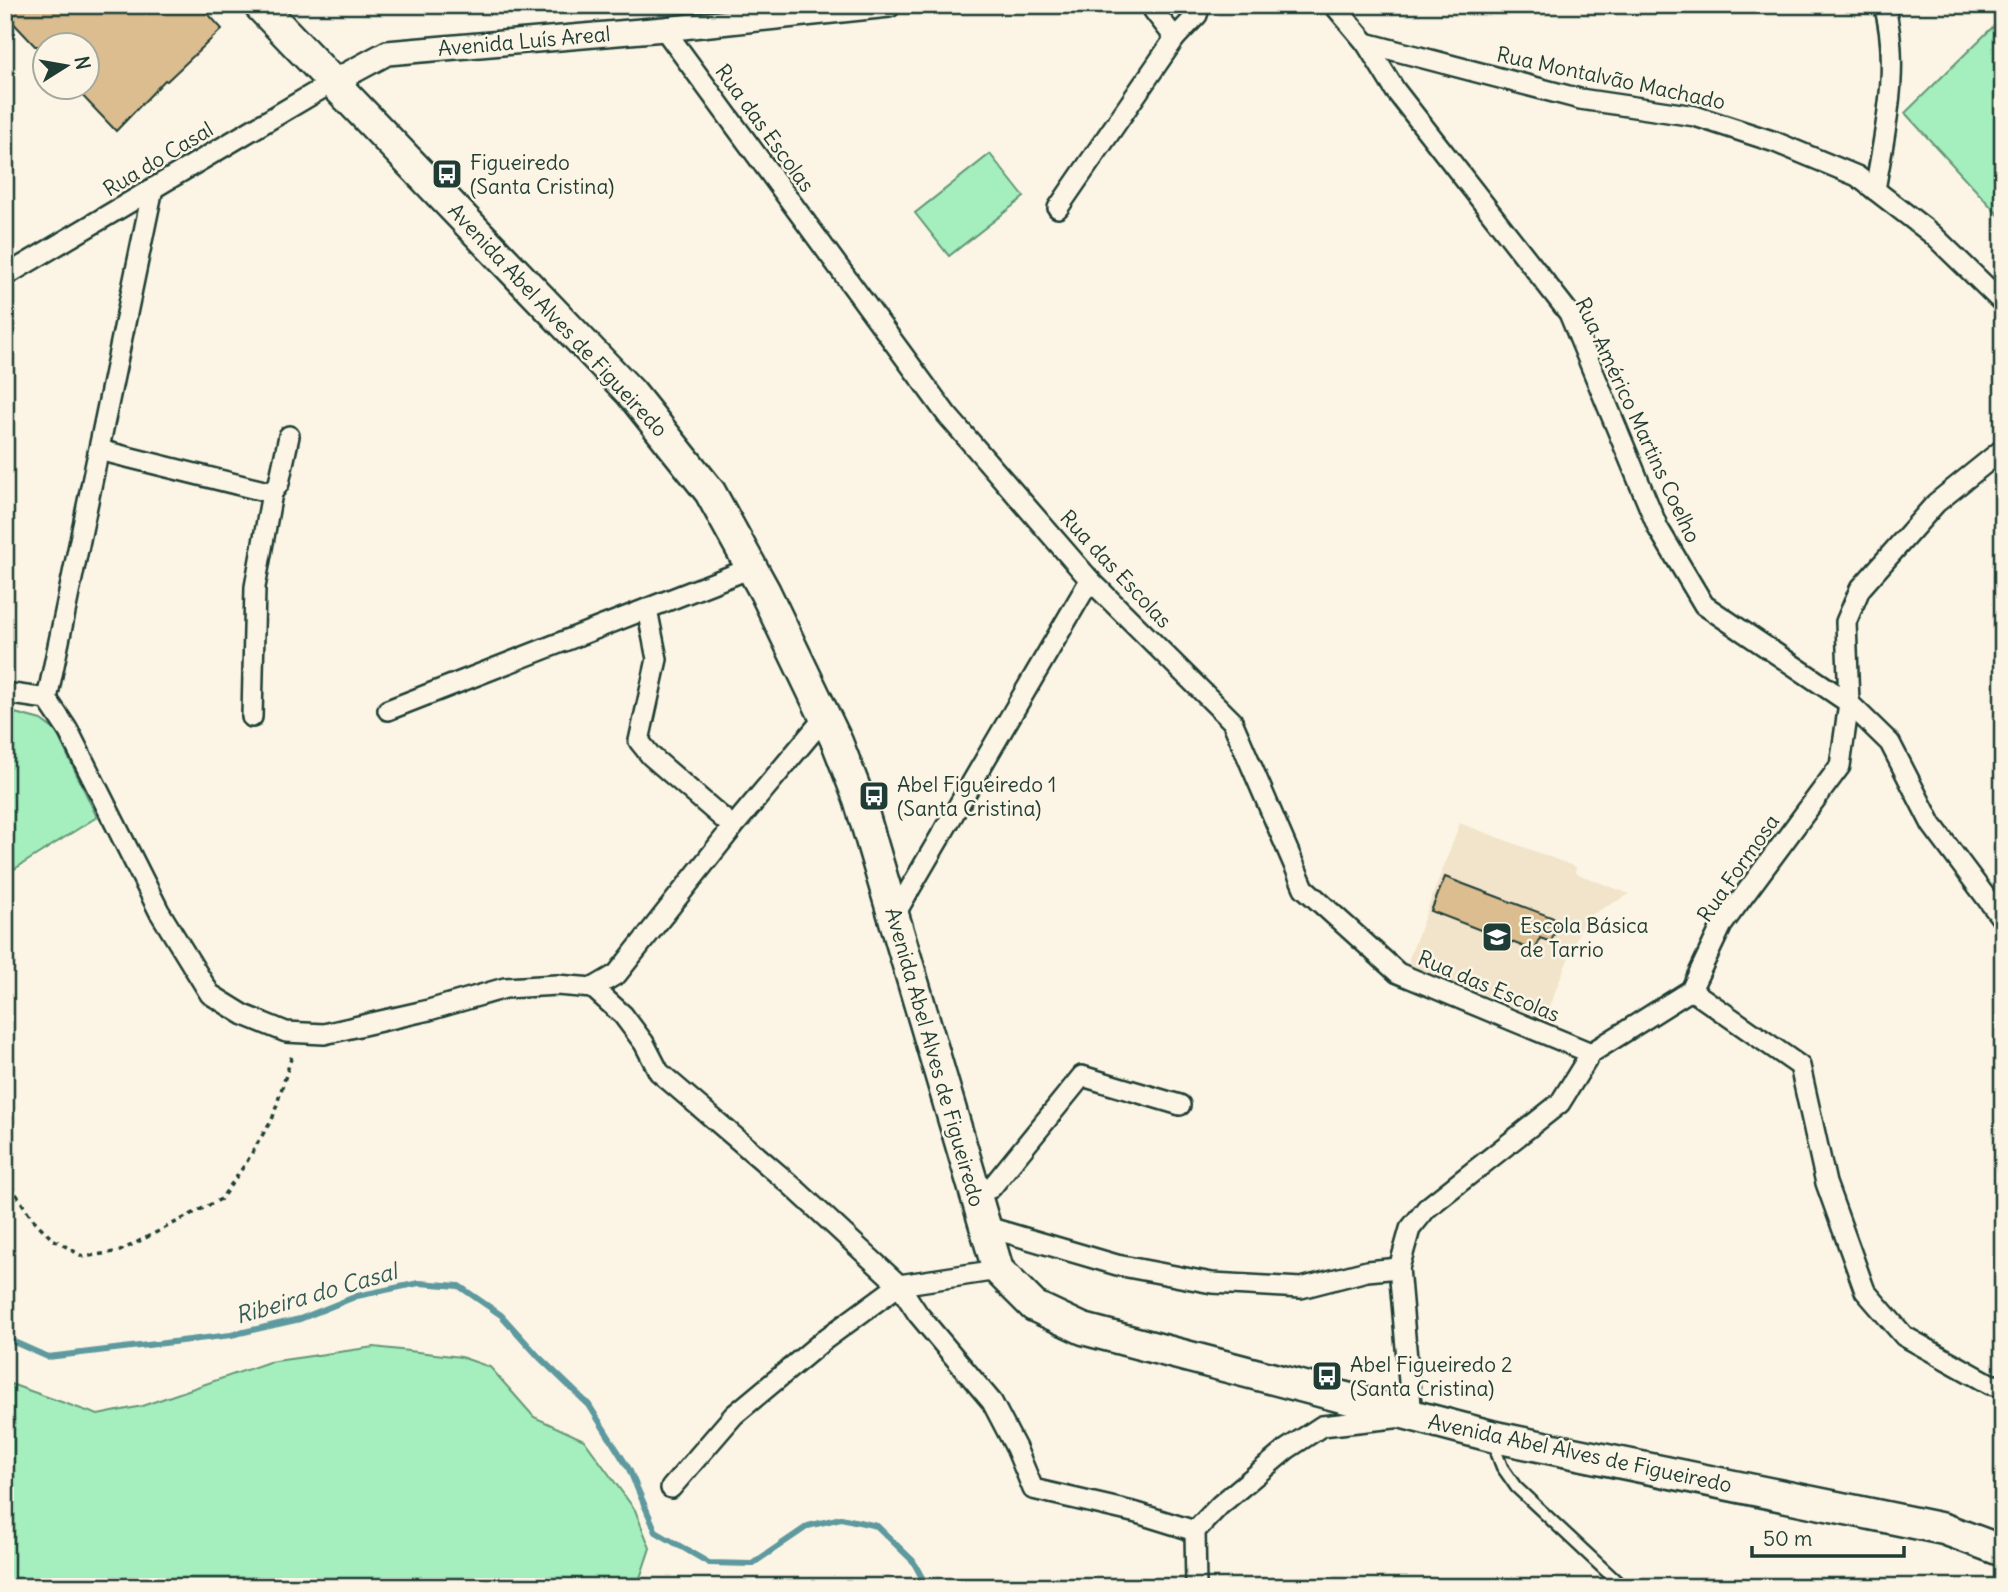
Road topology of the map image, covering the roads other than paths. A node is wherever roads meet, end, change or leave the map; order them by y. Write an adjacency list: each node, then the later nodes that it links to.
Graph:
1 (259, 5): 10 (main road, Avenida Abel Alves de Figueiredo)
2 (889, 5): 7 (street, Avenida Luís Areal)
3 (1153, 5): 8 (street)
4 (1200, 5): 8 (street)
5 (1334, 5): 9 (street, Rua Américo Martins Coelho)
6 (1884, 5): 12 (street)
7 (664, 29): 10 (street, Avenida Luís Areal); 21 (street, Rua das Escolas)
8 (1175, 38): 13 (street)
9 (1366, 43): 12 (street, Rua Montalvão Machado); 25 (street, Rua Américo Martins Coelho)
10 (333, 82): 11 (street, Rua do Casal); 20 (main road, Avenida Abel Alves de Figueiredo)
11 (153, 188): 14 (street, Rua do Casal); 18 (street)
12 (1875, 190): 15 (street, Rua Montalvão Machado)
13 (1058, 208)
14 (5, 276)
15 (2003, 303)
16 (289, 436): 19 (street)
17 (2003, 449): 25 (street, Rua Formosa)
18 (99, 450): 19 (street); 24 (street)
19 (272, 494): 27 (street)
20 (751, 568): 22 (street); 28 (main road, Avenida Abel Alves de Figueiredo)
21 (1090, 580): 30 (street); 34 (street, Rua das Escolas)
22 (647, 609): 26 (street); 29 (street)
23 (5, 693): 24 (street)
24 (47, 699): 32 (street)
25 (1849, 703): 31 (street, Rua Américo Martins Coelho); 33 (street, Rua Formosa)
26 (388, 710)
27 (252, 717)
28 (825, 717): 29 (street); 30 (main road, Avenida Abel Alves de Figueiredo)
29 (733, 827): 32 (street)
30 (894, 916): 36 (main road, Avenida Abel Alves de Figueiredo)
31 (2003, 920)
32 (593, 988): 40 (street)
33 (1691, 990): 34 (street); 41 (street)
34 (1591, 1053): 38 (street)
35 (1180, 1105): 36 (street)
36 (974, 1192): 37 (main road, Avenida Abel Alves de Figueiredo)
37 (984, 1226): 38 (street); 39 (main road, Avenida Abel Alves de Figueiredo)
38 (1399, 1268): 42 (street)
39 (998, 1270): 40 (street); 42 (main road, Avenida Abel Alves de Figueiredo)
40 (899, 1285): 44 (street); 45 (street)
41 (2003, 1387)
42 (1412, 1416): 43 (main road, Avenida Abel Alves de Figueiredo); 45 (street)
43 (1495, 1437): 46 (main road, Avenida Abel Alves de Figueiredo); 48 (lane)
44 (671, 1488)
45 (1195, 1531): 47 (street)
46 (2003, 1550)
47 (1196, 1587)
48 (1623, 1587)

